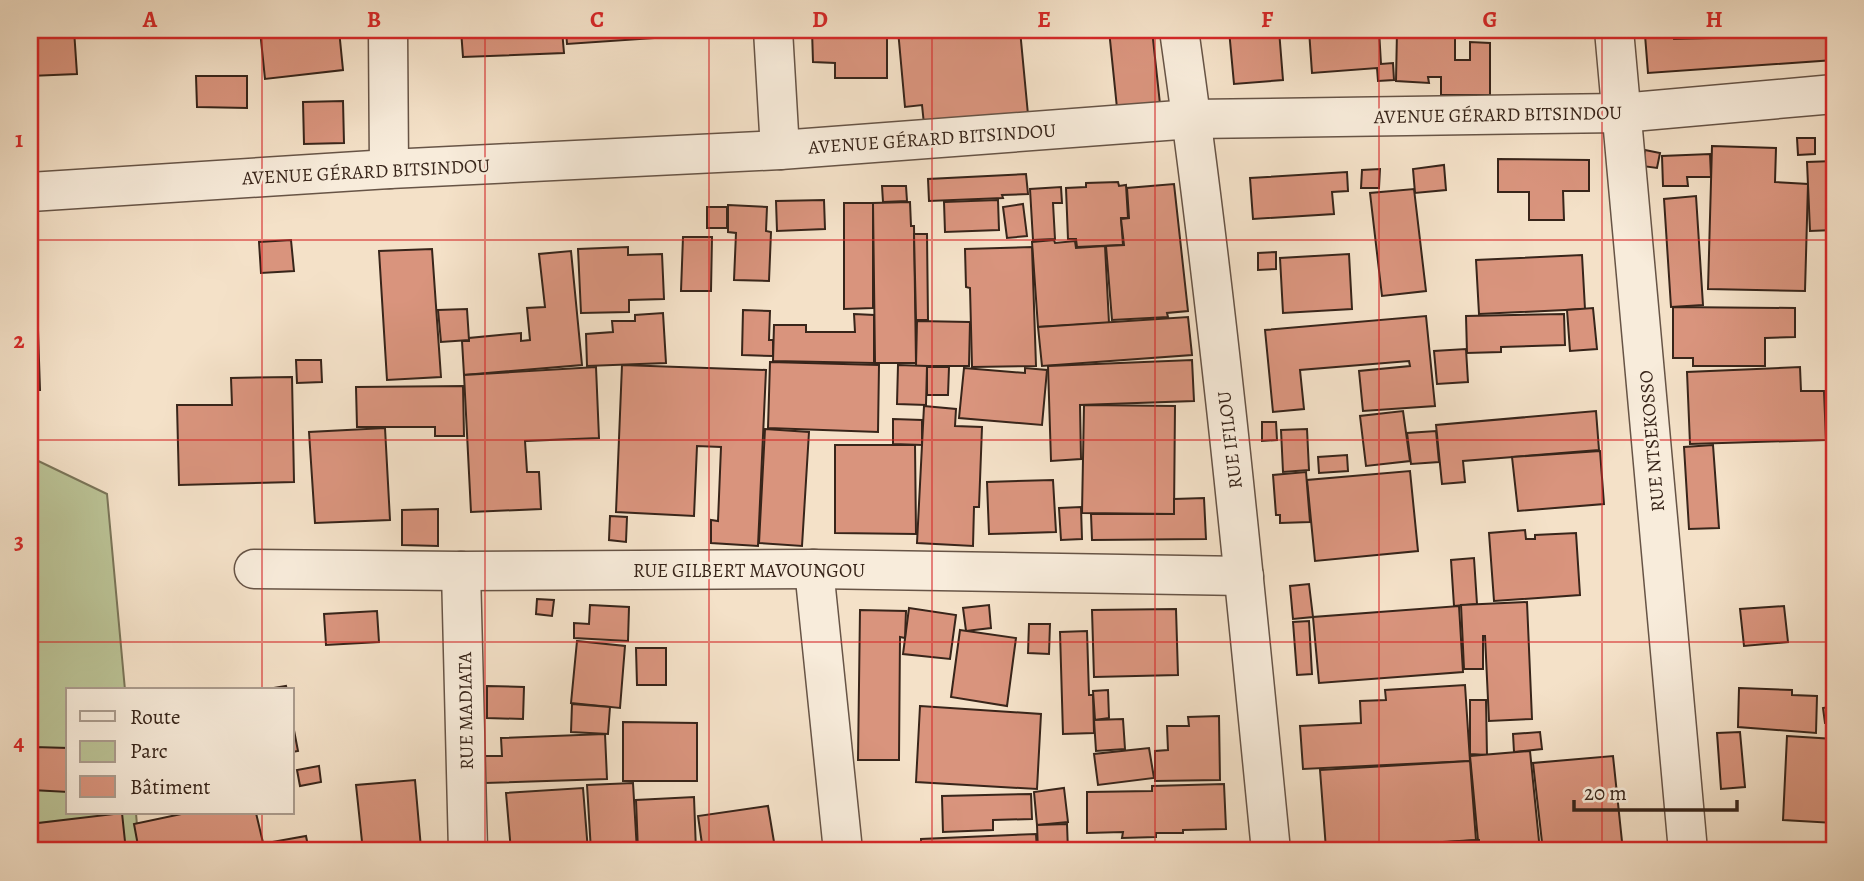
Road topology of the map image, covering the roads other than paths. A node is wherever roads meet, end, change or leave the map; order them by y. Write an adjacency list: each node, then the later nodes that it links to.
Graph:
1 (388, 30): 9 (street)
2 (773, 30): 8 (street)
3 (1179, 30): 7 (street, RUE IFILOU)
4 (1614, 30): 6 (street, RUE NTSEKOSSO)
5 (1834, 94): 6 (street, AVENUE GÉRARD BITSINDOU)
6 (1621, 113): 7 (street, AVENUE GÉRARD BITSINDOU); 18 (street, RUE NTSEKOSSO)
7 (1192, 119): 8 (street, AVENUE GÉRARD BITSINDOU); 14 (street, RUE IFILOU)
8 (780, 150): 9 (street, AVENUE GÉRARD BITSINDOU)
9 (389, 169): 10 (street, AVENUE GÉRARD BITSINDOU)
10 (30, 191)
11 (254, 569): 13 (street, RUE GILBERT MAVOUNGOU)
12 (814, 569): 13 (street, RUE GILBERT MAVOUNGOU); 14 (street, RUE GILBERT MAVOUNGOU); 16 (street)
13 (461, 570): 15 (street, RUE MADIATA)
14 (1244, 576): 17 (street, RUE IFILOU)
15 (468, 851)
16 (843, 851)
17 (1271, 851)
18 (1688, 851)

